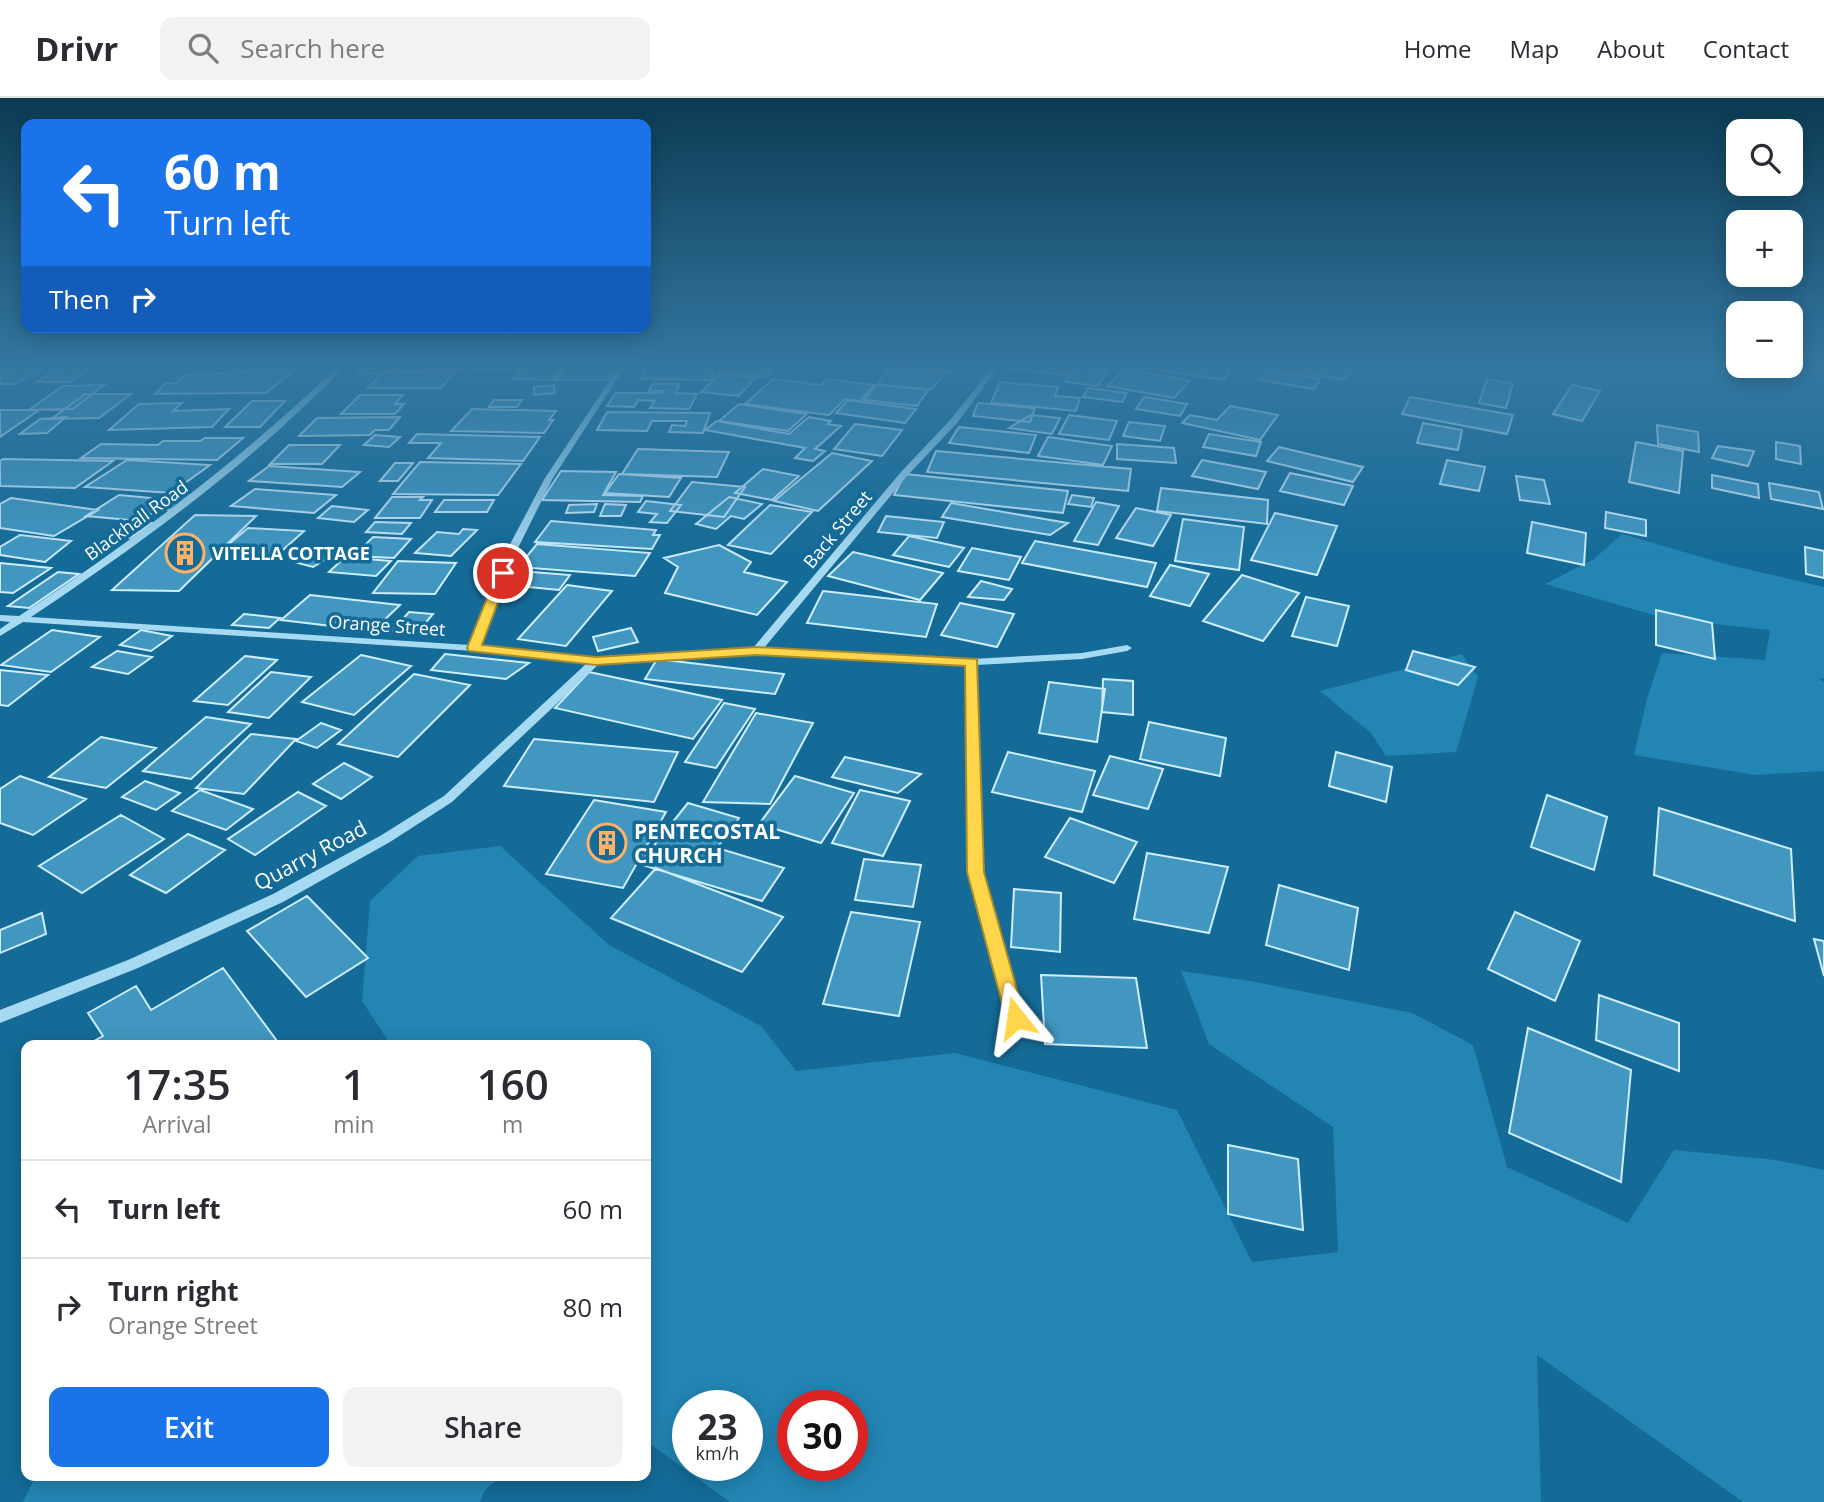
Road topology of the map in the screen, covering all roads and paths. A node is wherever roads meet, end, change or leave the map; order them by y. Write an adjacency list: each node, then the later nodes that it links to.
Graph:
1 (275, 431): 5 (street, Blackhall Road)
2 (579, 431): 7 (street, Orange Street)
3 (945, 431): 9 (street, Back Street)
4 (0, 618): 5 (street)
5 (20, 620): 6 (street, Blackhall Road); 7 (street, Orange Street)
6 (0, 633)
7 (474, 648): 10 (street)
8 (1126, 648): 11 (street)
9 (756, 651): 10 (street); 11 (street)
10 (596, 661): 12 (street, Quarry Road)
11 (972, 662): 13 (street)
12 (0, 1017)
13 (1016, 1018)

